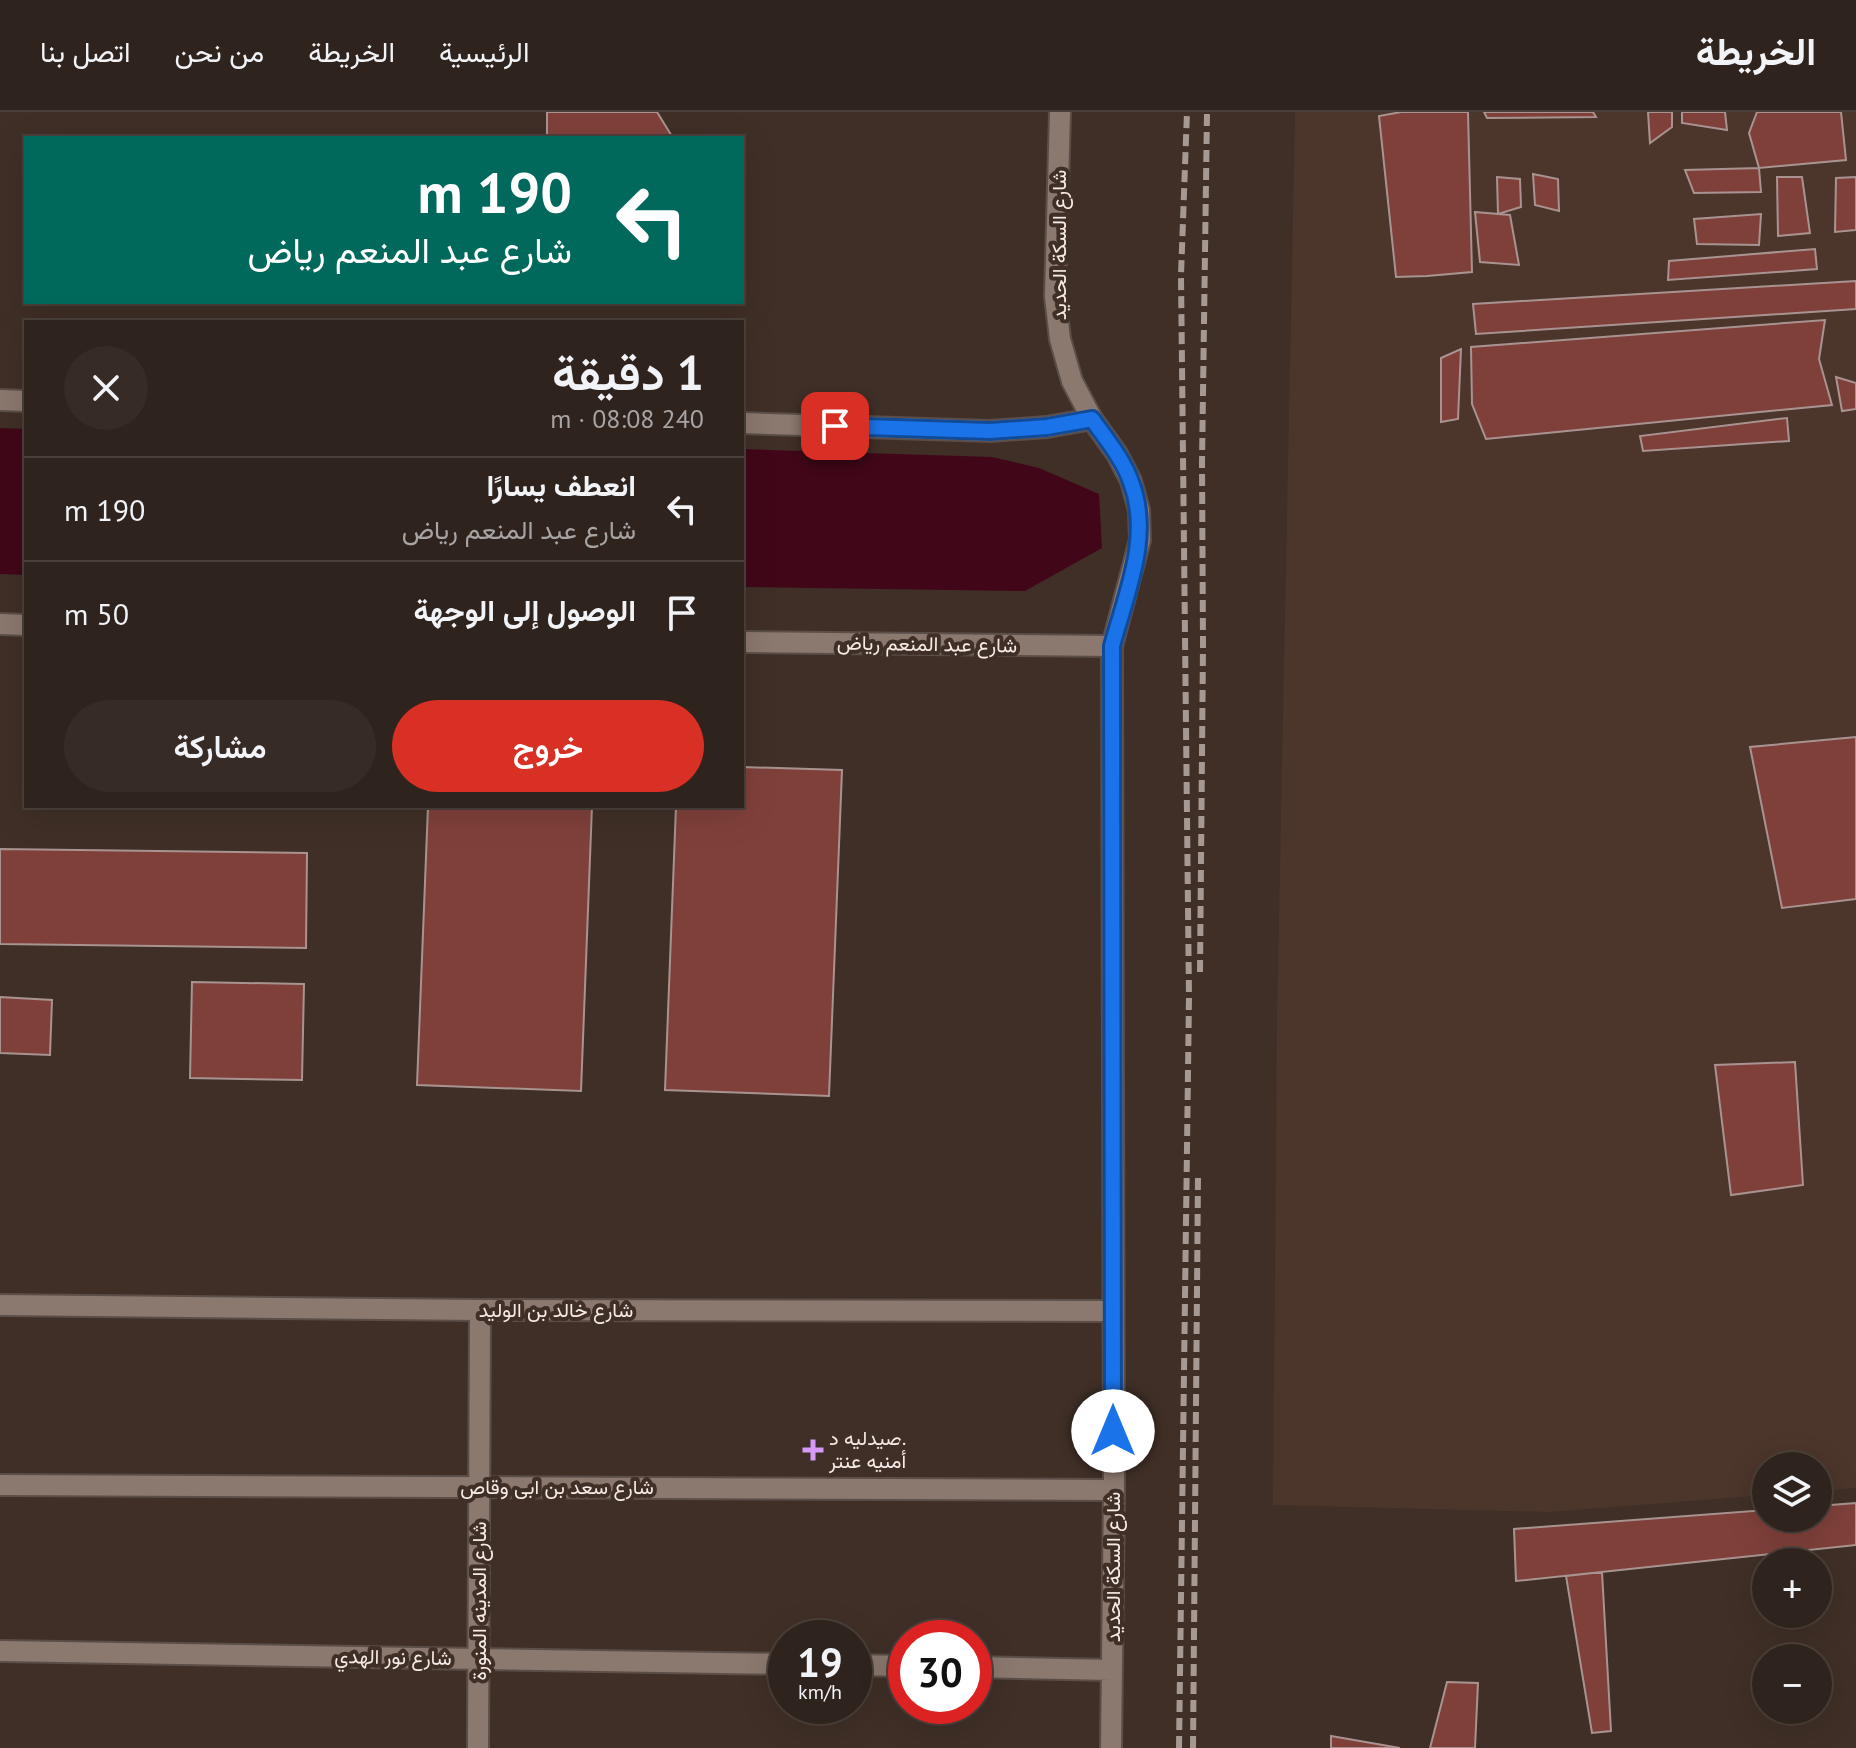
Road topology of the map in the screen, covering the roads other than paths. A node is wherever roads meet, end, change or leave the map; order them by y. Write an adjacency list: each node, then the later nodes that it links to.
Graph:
1 (1060, 112): 4 (street, شارع السكة الحديد)
2 (0, 400): 3 (street)
3 (24, 401)
4 (1092, 419): 5 (street); 9 (street, شارع السكة الحديد)
5 (744, 423)
6 (0, 624): 7 (street)
7 (24, 625)
8 (744, 642): 9 (street, شارع عبد المنعم رياض)
9 (1112, 646): 12 (street, شارع السكة الحديد)
10 (0, 1305): 11 (street, شارع خالد بن الوليد)
11 (480, 1310): 12 (street, شارع خالد بن الوليد); 14 (street, شارع المدينه المنورة)
12 (1112, 1311): 15 (street, شارع السكة الحديد)
13 (0, 1485): 14 (street, شارع سعد بن ابى وقاص)
14 (479, 1487): 15 (street, شارع سعد بن ابى وقاص); 17 (street, شارع المدينه المنورة)
15 (1114, 1490): 20 (street, شارع السكة الحديد)
16 (0, 1651): 17 (street, شارع نور الهدي)
17 (478, 1659): 18 (street, شارع نور الهدي); 21 (street, شارع المدينه المنورة)
18 (768, 1664)
19 (992, 1667): 20 (street)
20 (1112, 1670): 22 (street, شارع السكة الحديد)
21 (478, 1748)
22 (1111, 1748)

